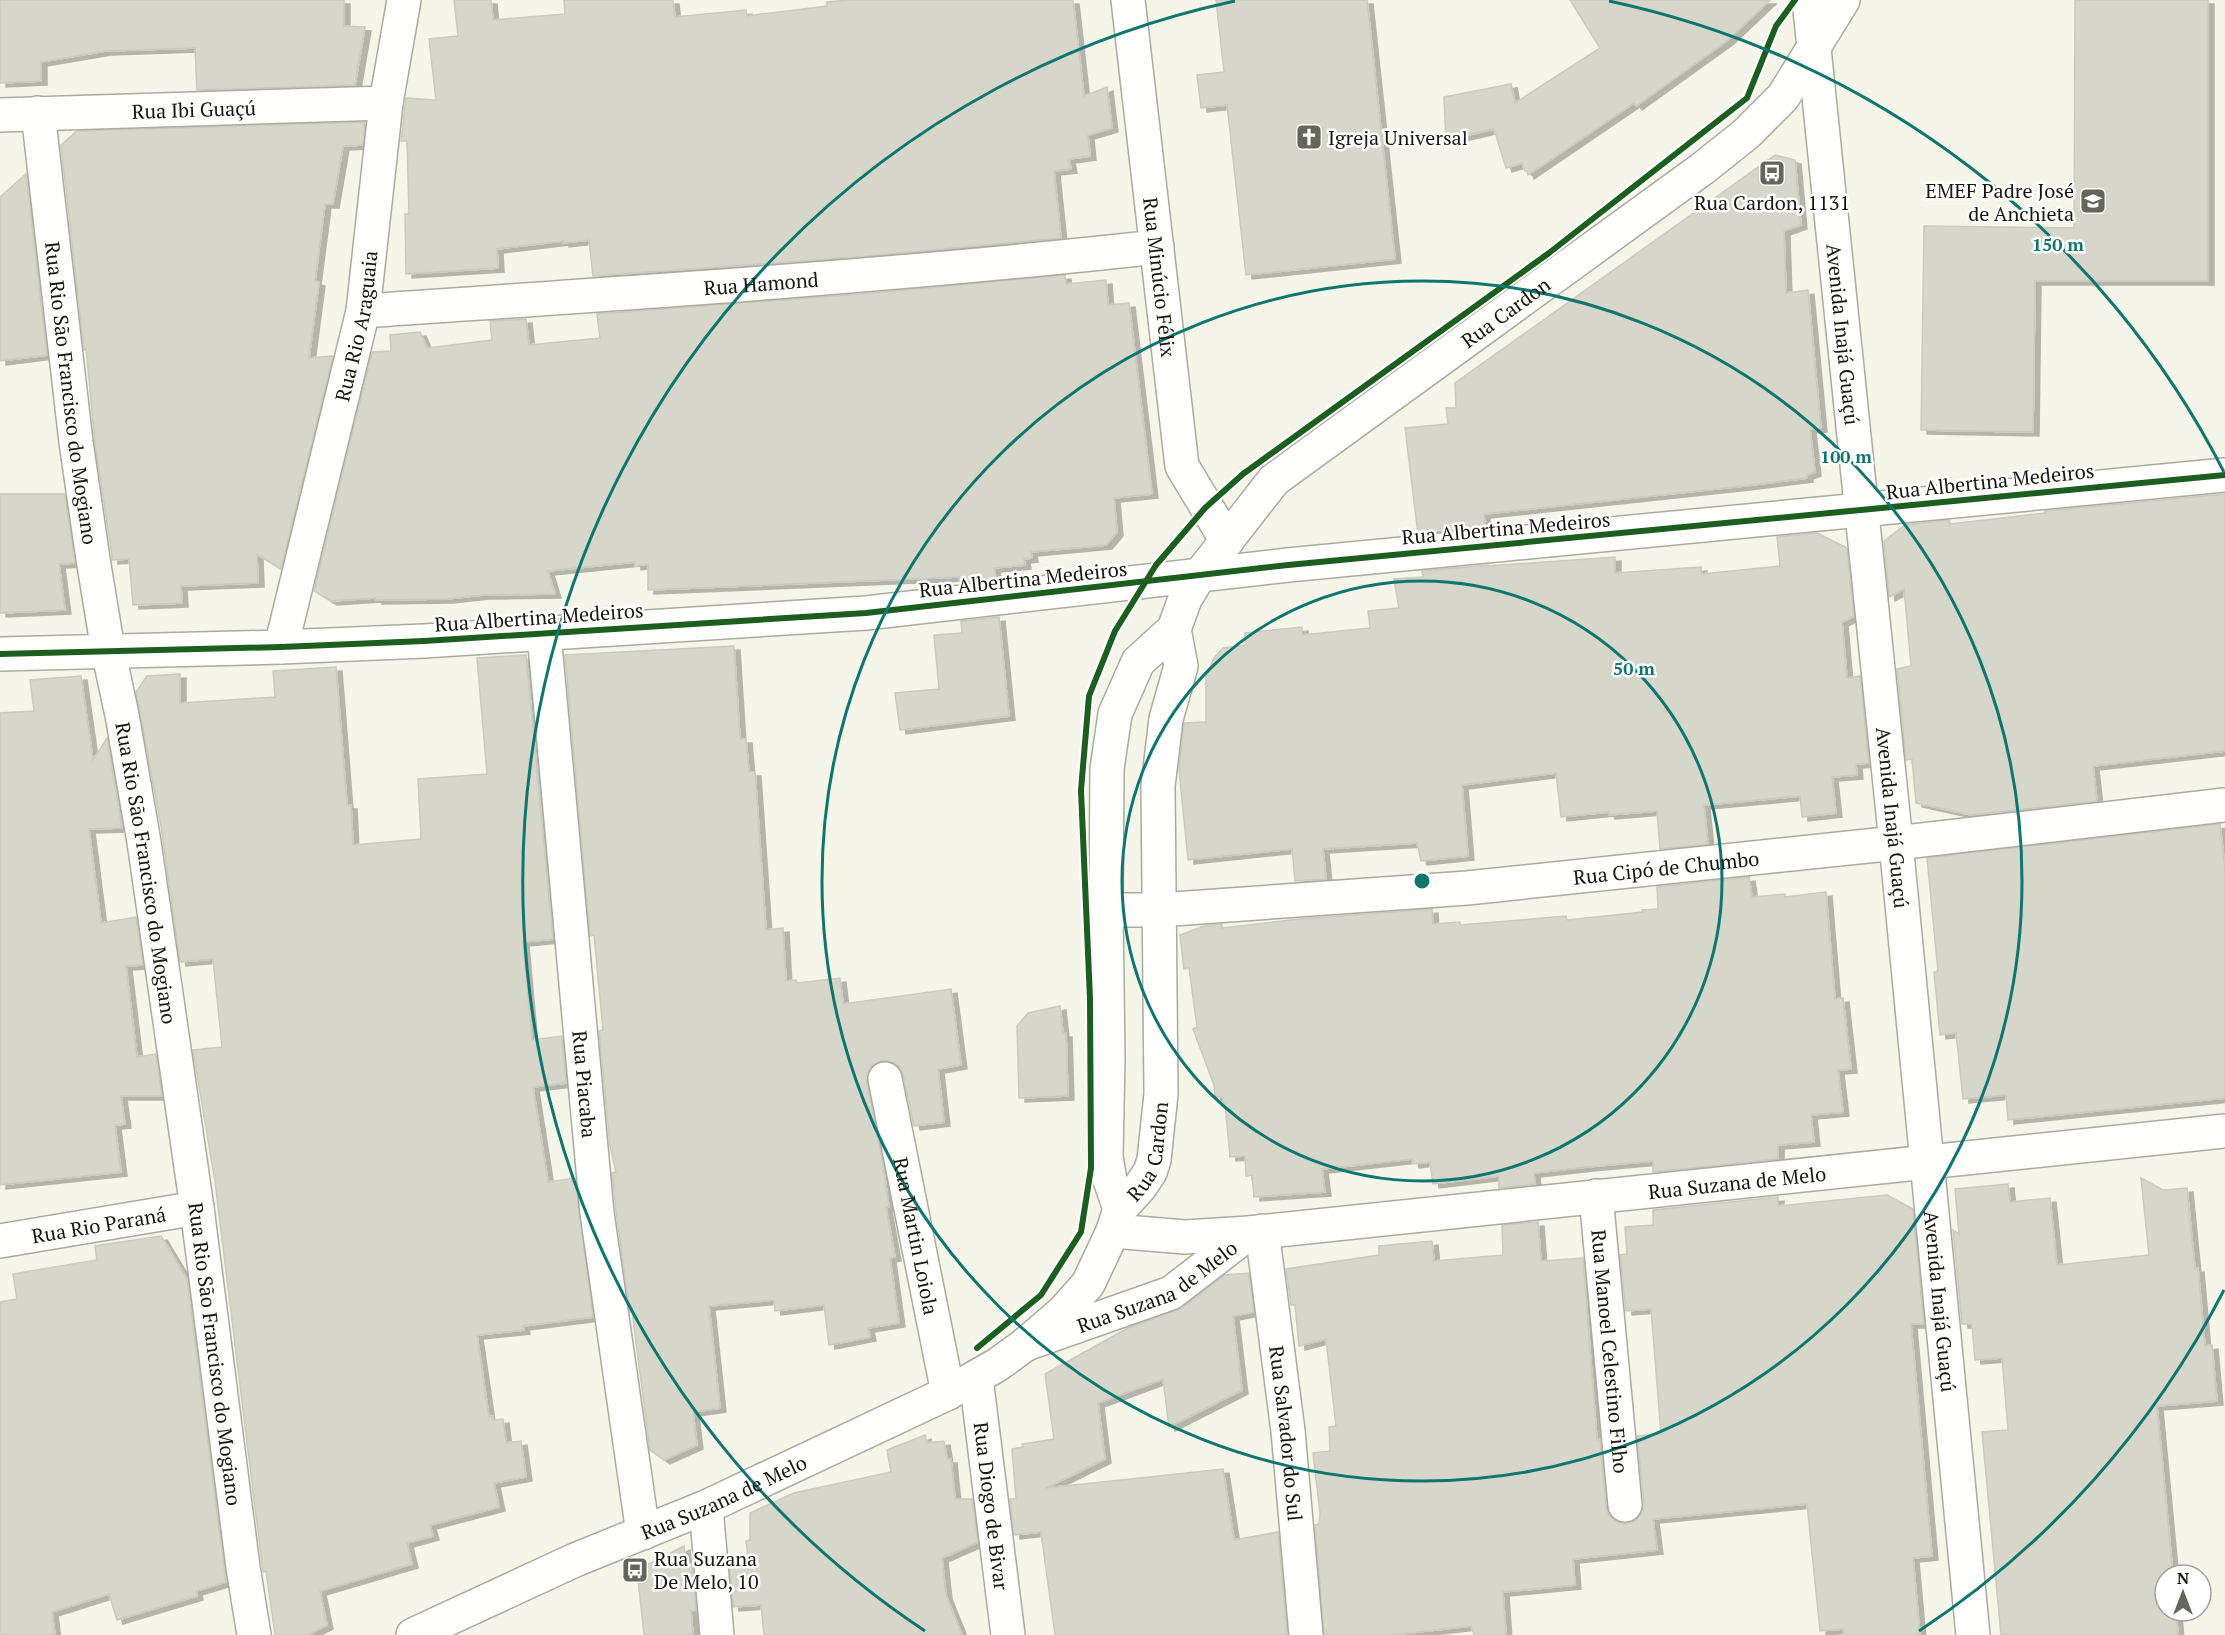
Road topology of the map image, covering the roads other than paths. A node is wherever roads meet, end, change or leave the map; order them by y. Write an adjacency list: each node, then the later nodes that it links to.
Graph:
1 (404, 0): 6 (street, Rua Rio Araguaia)
2 (1128, 0): 9 (street, Rua Minúcio Félix)
3 (1809, 0): 5 (street, Avenida Inajá Guaçú)
4 (1843, 0): 5 (street, Rua Cardon)
5 (1814, 49): 12 (street, Avenida Inajá Guaçú); 13 (street, Rua Cardon)
6 (386, 104): 7 (street, Rua Ibi Guaçú); 10 (street, Rua Rio Araguaia)
7 (38, 113): 8 (street, Rua Ibi Guaçú); 18 (street, Rua Rio São Francisco do Mogiano)
8 (0, 115)
9 (1157, 247): 10 (street, Rua Hamond); 13 (street, Rua Minúcio Félix)
10 (363, 311): 17 (street, Rua Rio Araguaia)
11 (2225, 475): 12 (street, Rua Albertina Medeiros)
12 (1861, 511): 14 (street, Rua Albertina Medeiros); 21 (street, Avenida Inajá Guaçú)
13 (1227, 542): 14 (street, Rua Cardon)
14 (1199, 576): 15 (street, Rua Cardon); 16 (street, Rua Albertina Medeiros)
15 (1174, 629): 22 (street, Rua Cardon); 23 (street, Rua Cardon)
16 (544, 634): 17 (street, Rua Albertina Medeiros); 37 (street, Rua Piacaba)
17 (281, 647): 18 (street, Rua Albertina Medeiros)
18 (108, 650): 19 (street, Rua Albertina Medeiros); 28 (street, Rua Rio São Francisco do Mogiano)
19 (0, 654)
20 (2225, 805): 21 (street, Rua Cipó de Chumbo)
21 (1896, 843): 23 (street, Rua Cipó de Chumbo); 26 (street, Avenida Inajá Guaçú)
22 (1106, 910): 23 (street, Rua Cipó de Chumbo); 29 (street, Rua Cardon)
23 (1160, 910): 29 (street, Rua Cardon)
24 (885, 1078): 34 (street, Rua Martin Loiola)
25 (2225, 1131): 26 (street, Rua Suzana de Melo)
26 (1928, 1162): 27 (street, Rua Suzana de Melo); 43 (street, Avenida Inajá Guaçú)
27 (1596, 1196): 30 (street, Rua Suzana de Melo); 35 (street, Rua Manoel Celestino Filho)
28 (197, 1208): 31 (street, Rua Rio Paraná); 38 (street, Rua Rio São Francisco do Mogiano)
29 (1117, 1220): 30 (street, Rua Suzana de Melo); 32 (street, Rua Suzana de Melo)
30 (1255, 1232): 32 (street, Rua Suzana de Melo); 42 (street, Rua Salvador do Sul)
31 (0, 1241)
32 (1026, 1344): 33 (street, Rua Suzana de Melo)
33 (976, 1378): 34 (street, Rua Suzana de Melo); 41 (street, Rua Diogo de Bivar)
34 (948, 1393): 36 (street, Rua Suzana de Melo)
35 (1625, 1505)
36 (706, 1507): 37 (street, Rua Suzana de Melo); 40 (street)
37 (643, 1533): 39 (street, Rua Suzana de Melo)
38 (254, 1635)
39 (413, 1635)
40 (717, 1635)
41 (1008, 1635)
42 (1306, 1635)
43 (1973, 1635)

